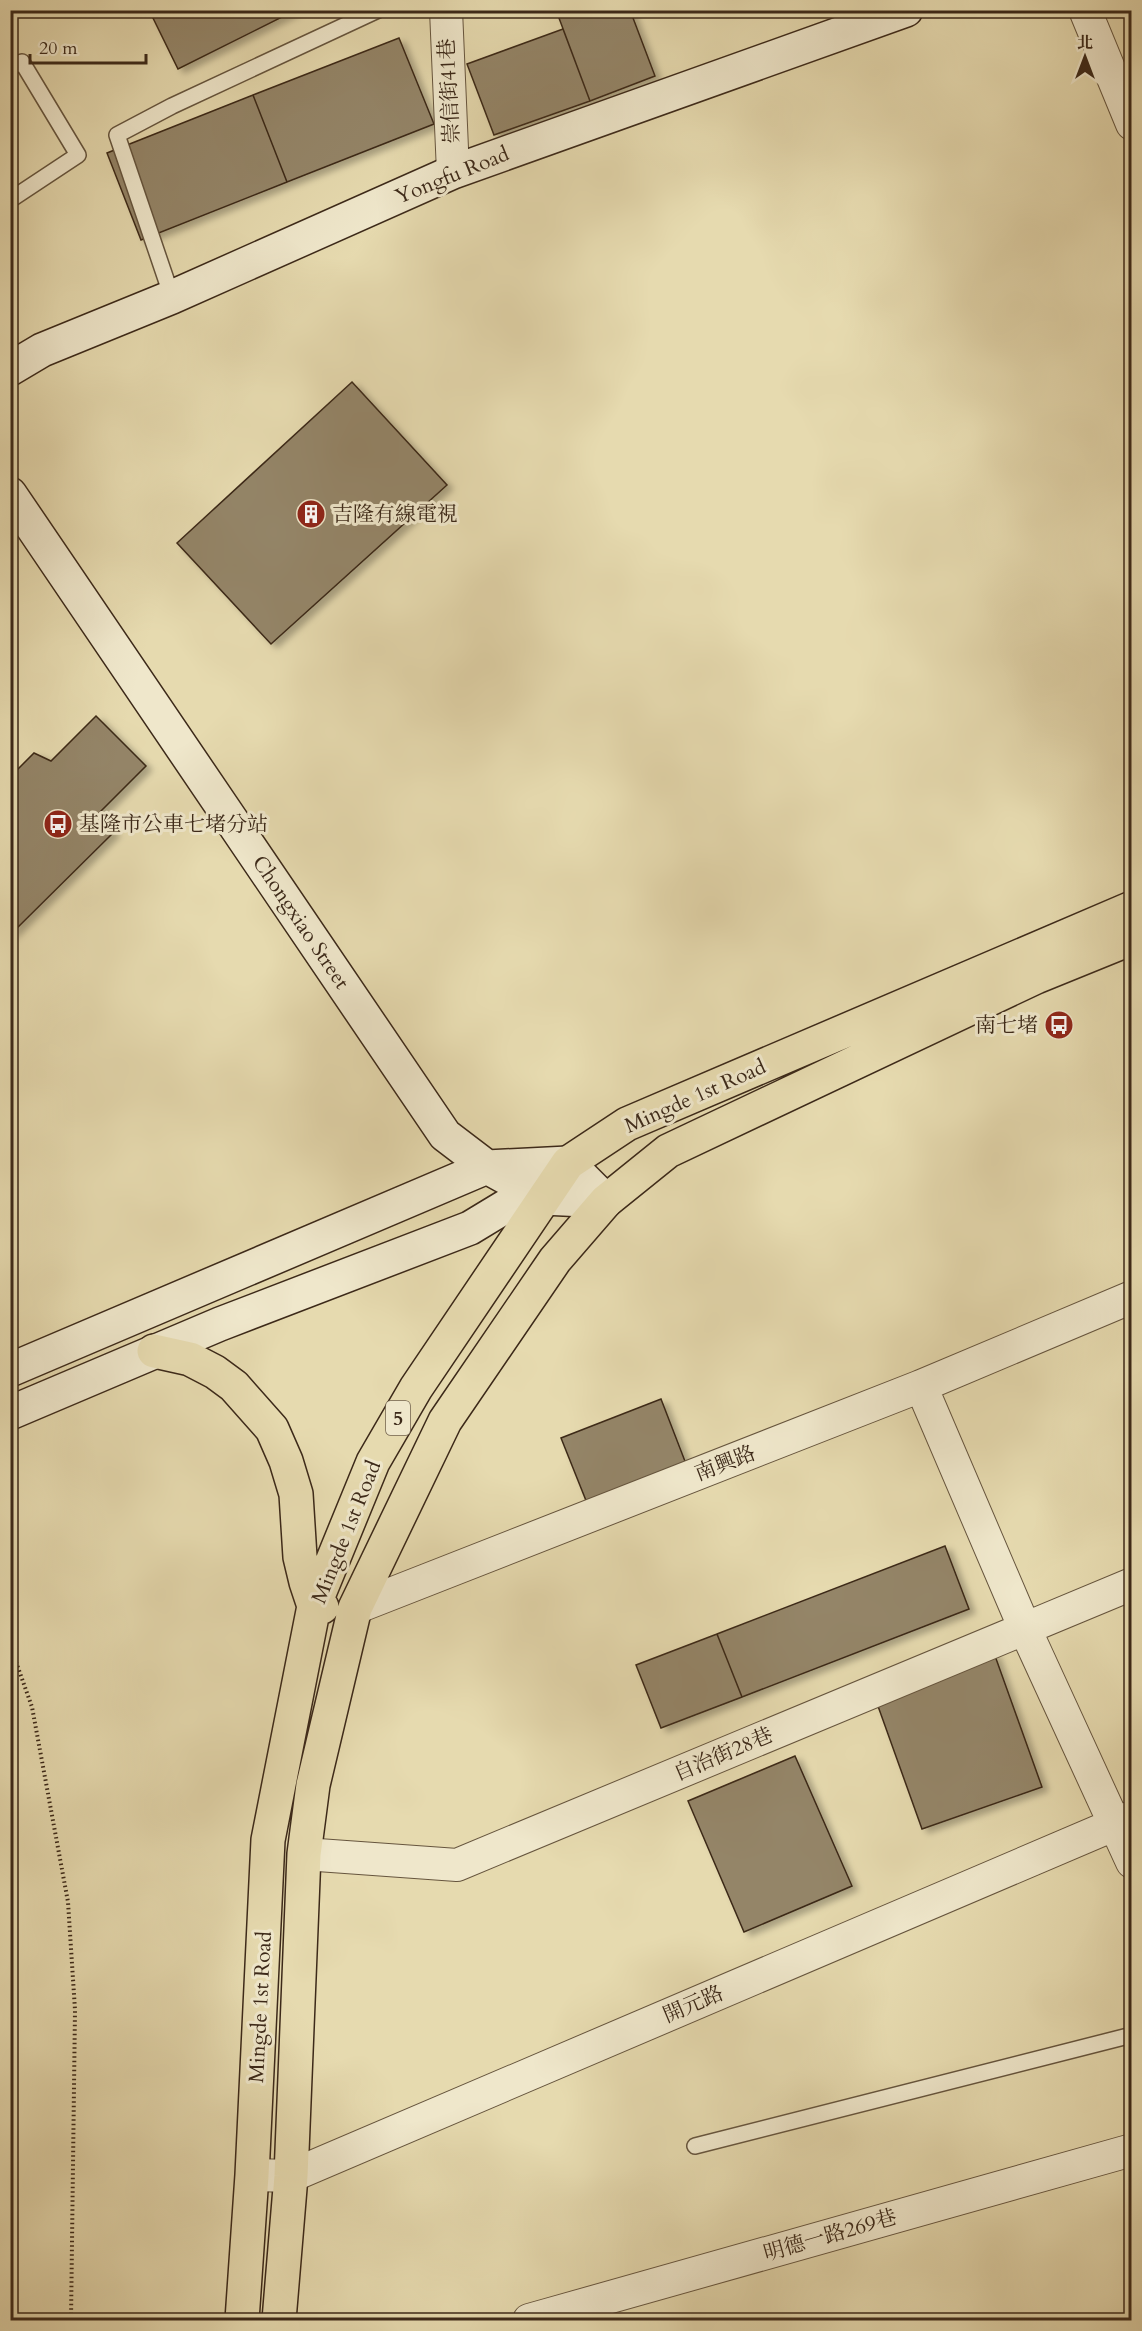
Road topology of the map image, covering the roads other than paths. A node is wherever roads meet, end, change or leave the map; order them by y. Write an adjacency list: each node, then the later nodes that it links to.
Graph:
1 (378, 10): 9 (lane)
2 (446, 10): 7 (street, 崇信街41巷)
3 (906, 10): 7 (street, Yongfu Road)
4 (1085, 10): 6 (street)
5 (10, 67): 8 (lane)
6 (1131, 124)
7 (453, 172): 9 (street, Yongfu Road)
8 (10, 200)
9 (172, 297): 10 (street, Yongfu Road)
10 (10, 369)
11 (10, 494): 15 (street, Chongxiao Street)
12 (1131, 908): 14 (main road, Mingde 1st Road / 5)
13 (1131, 939): 17 (main road, Mingde 1st Road / 5)
14 (568, 1163): 15 (street); 16 (main road, Mingde 1st Road / 5); 17 (street)
15 (487, 1167): 16 (street, Chongxiao Street); 20 (street)
16 (543, 1197): 17 (street); 19 (street); 24 (main road, Mingde 1st Road / 5)
17 (606, 1201): 25 (main road, Mingde 1st Road / 5)
18 (1131, 1297): 21 (street, 南興路)
19 (154, 1351): 22 (street); 24 (main road)
20 (10, 1370)
21 (921, 1386): 25 (street, 南興路); 26 (street)
22 (10, 1413)
23 (1131, 1584): 26 (street, 自治街28巷)
24 (314, 1606): 25 (main road, 南興路); 33 (main road, Mingde 1st Road / 5)
25 (355, 1608): 28 (main road, Mingde 1st Road / 5)
26 (1025, 1629): 27 (street); 28 (street, 自治街28巷)
27 (1123, 1821): 29 (street); 34 (street, 開元路)
28 (304, 1854): 34 (main road, Mingde 1st Road / 5)
29 (1131, 1862)
30 (1131, 2035): 31 (lane)
31 (695, 2146)
32 (1131, 2150): 37 (street, 明德一路269巷)
33 (252, 2175): 34 (street, 開元路); 35 (main road, Mingde 1st Road / 5)
34 (291, 2176): 36 (main road, Mingde 1st Road / 5)
35 (242, 2320)
36 (279, 2320)
37 (529, 2320)

